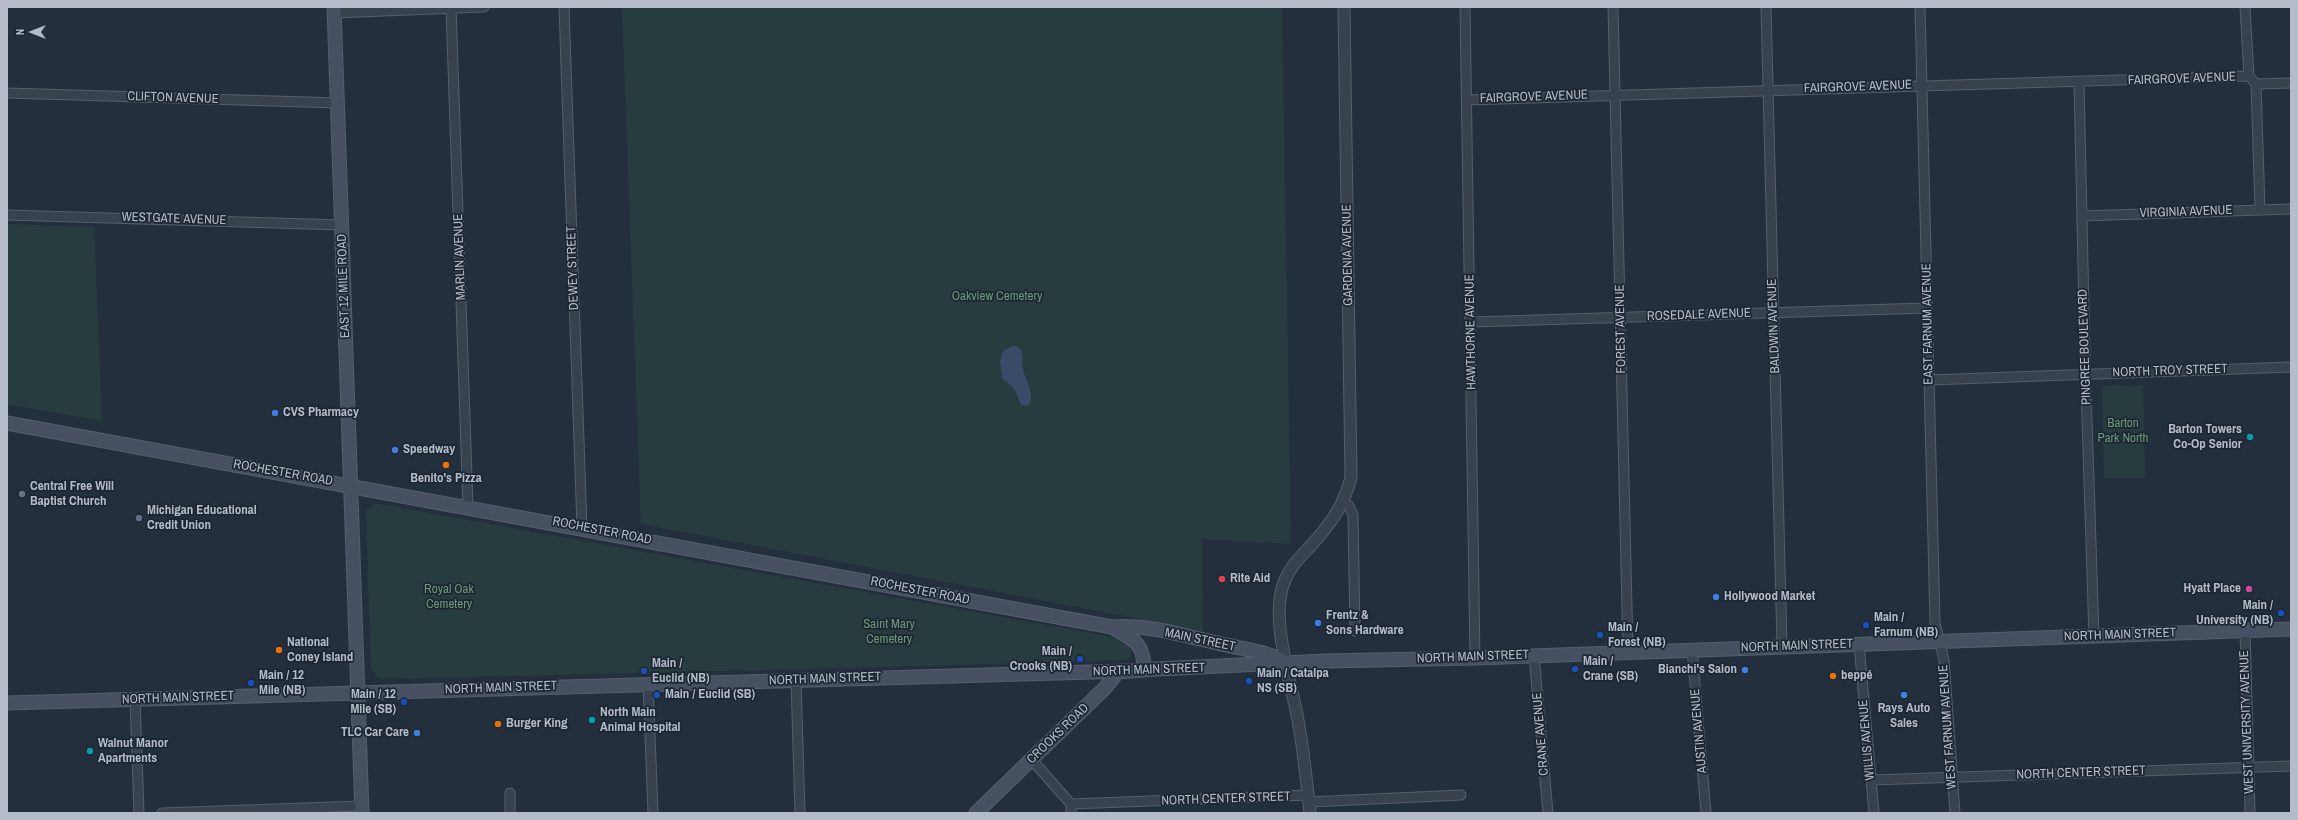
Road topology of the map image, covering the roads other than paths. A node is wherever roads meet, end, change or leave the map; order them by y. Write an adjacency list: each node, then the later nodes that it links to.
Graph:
1 (484, 7): 9 (street)
2 (564, 7): 37 (street, DEWEY STREET)
3 (1344, 7): 35 (street, GARDENIA AVENUE)
4 (1465, 7): 19 (street, HAWTHORNE AVENUE)
5 (1612, 7): 18 (street, FOREST AVENUE)
6 (1766, 7): 16 (street, BALDWIN AVENUE)
7 (1920, 7): 15 (street, EAST FARNUM AVENUE)
8 (2245, 7): 11 (street)
9 (451, 8): 10 (street); 36 (street, MARLIN AVENUE)
10 (334, 10): 20 (main road, EAST 12 MILE ROAD)
11 (2249, 76): 12 (street, FAIRGROVE AVENUE); 14 (street)
12 (2079, 82): 15 (street, FAIRGROVE AVENUE); 24 (street, PINGREE BOULEVARD)
13 (2291, 83): 14 (street, FAIRGROVE AVENUE)
14 (2256, 84): 21 (street)
15 (1922, 86): 16 (street, FAIRGROVE AVENUE); 26 (street, EAST FARNUM AVENUE)
16 (1768, 90): 18 (street, FAIRGROVE AVENUE); 27 (street, BALDWIN AVENUE)
17 (7, 93): 20 (street, CLIFTON AVENUE)
18 (1615, 94): 19 (street, FAIRGROVE AVENUE); 28 (street, FOREST AVENUE)
19 (1467, 100): 29 (street, HAWTHORNE AVENUE)
20 (339, 103): 25 (main road, EAST 12 MILE ROAD)
21 (2260, 210): 22 (street, VIRGINIA AVENUE); 24 (street, VIRGINIA AVENUE)
22 (2291, 210)
23 (7, 215): 25 (street, WESTGATE AVENUE)
24 (2082, 216): 31 (street, PINGREE BOULEVARD)
25 (342, 225): 34 (main road, EAST 12 MILE ROAD)
26 (1927, 308): 27 (street, ROSEDALE AVENUE); 32 (street, EAST FARNUM AVENUE)
27 (1773, 312): 28 (street, ROSEDALE AVENUE); 45 (street, BALDWIN AVENUE)
28 (1620, 317): 29 (street, ROSEDALE AVENUE); 47 (street, FOREST AVENUE)
29 (1470, 322): 49 (street, HAWTHORNE AVENUE)
30 (2291, 367): 31 (street, NORTH TROY STREET)
31 (2086, 373): 32 (street, NORTH TROY STREET); 42 (street, PINGREE BOULEVARD)
32 (1929, 380): 43 (street, EAST FARNUM AVENUE)
33 (7, 423): 34 (main road, ROCHESTER ROAD)
34 (352, 486): 36 (main road, ROCHESTER ROAD); 55 (main road, EAST 12 MILE ROAD)
35 (1344, 502): 40 (street); 50 (street, GARDENIA AVENUE)
36 (468, 507): 37 (main road, ROCHESTER ROAD)
37 (582, 528): 38 (main road, ROCHESTER ROAD)
38 (1112, 627): 50 (main road, MAIN STREET); 51 (main road, ROCHESTER ROAD)
39 (2291, 629): 41 (main road, NORTH MAIN STREET)
40 (1355, 631)
41 (2245, 631): 42 (main road, NORTH MAIN STREET); 60 (street, WEST UNIVERSITY AVENUE)
42 (2094, 636): 43 (main road, NORTH MAIN STREET)
43 (1940, 641): 44 (main road, NORTH MAIN STREET); 61 (street, WEST FARNUM AVENUE)
44 (1859, 644): 45 (main road, NORTH MAIN STREET); 62 (street, WILLIS AVENUE)
45 (1782, 646): 46 (main road, NORTH MAIN STREET)
46 (1692, 649): 47 (main road, NORTH MAIN STREET); 75 (street, AUSTIN AVENUE)
47 (1628, 651): 48 (main road, NORTH MAIN STREET)
48 (1534, 655): 49 (main road, NORTH MAIN STREET); 74 (street, CRANE AVENUE)
49 (1475, 658): 50 (main road, NORTH MAIN STREET)
50 (1286, 663): 51 (main road, NORTH MAIN STREET); 65 (street, GARDENIA AVENUE)
51 (1144, 670): 52 (main road)
52 (1118, 672): 53 (main road, NORTH MAIN STREET); 58 (main road, CROOKS ROAD)
53 (796, 680): 54 (main road, NORTH MAIN STREET); 72 (street)
54 (648, 684): 55 (main road, NORTH MAIN STREET); 71 (street)
55 (358, 692): 56 (main road, NORTH MAIN STREET); 67 (main road, EAST 12 MILE ROAD)
56 (135, 699): 57 (main road, NORTH MAIN STREET); 68 (street)
57 (7, 703)
58 (1032, 760): 66 (street); 73 (main road, CROOKS ROAD)
59 (2291, 766): 60 (street, NORTH CENTER STREET)
60 (2249, 768): 61 (street, NORTH CENTER STREET); 78 (street, WEST UNIVERSITY AVENUE)
61 (1952, 778): 62 (street, NORTH CENTER STREET); 77 (street, WEST FARNUM AVENUE)
62 (1871, 780): 76 (street, WILLIS AVENUE)
63 (510, 793): 70 (street)
64 (1461, 795): 65 (street, NORTH CENTER STREET)
65 (1309, 803): 66 (street, NORTH CENTER STREET)
66 (1071, 808)
67 (362, 809): 69 (street)
68 (139, 813)
69 (162, 813)
70 (510, 813)
71 (653, 813)
72 (800, 813)
73 (976, 813)
74 (1548, 813)
75 (1706, 813)
76 (1874, 813)
77 (1955, 813)
78 (2250, 813)

